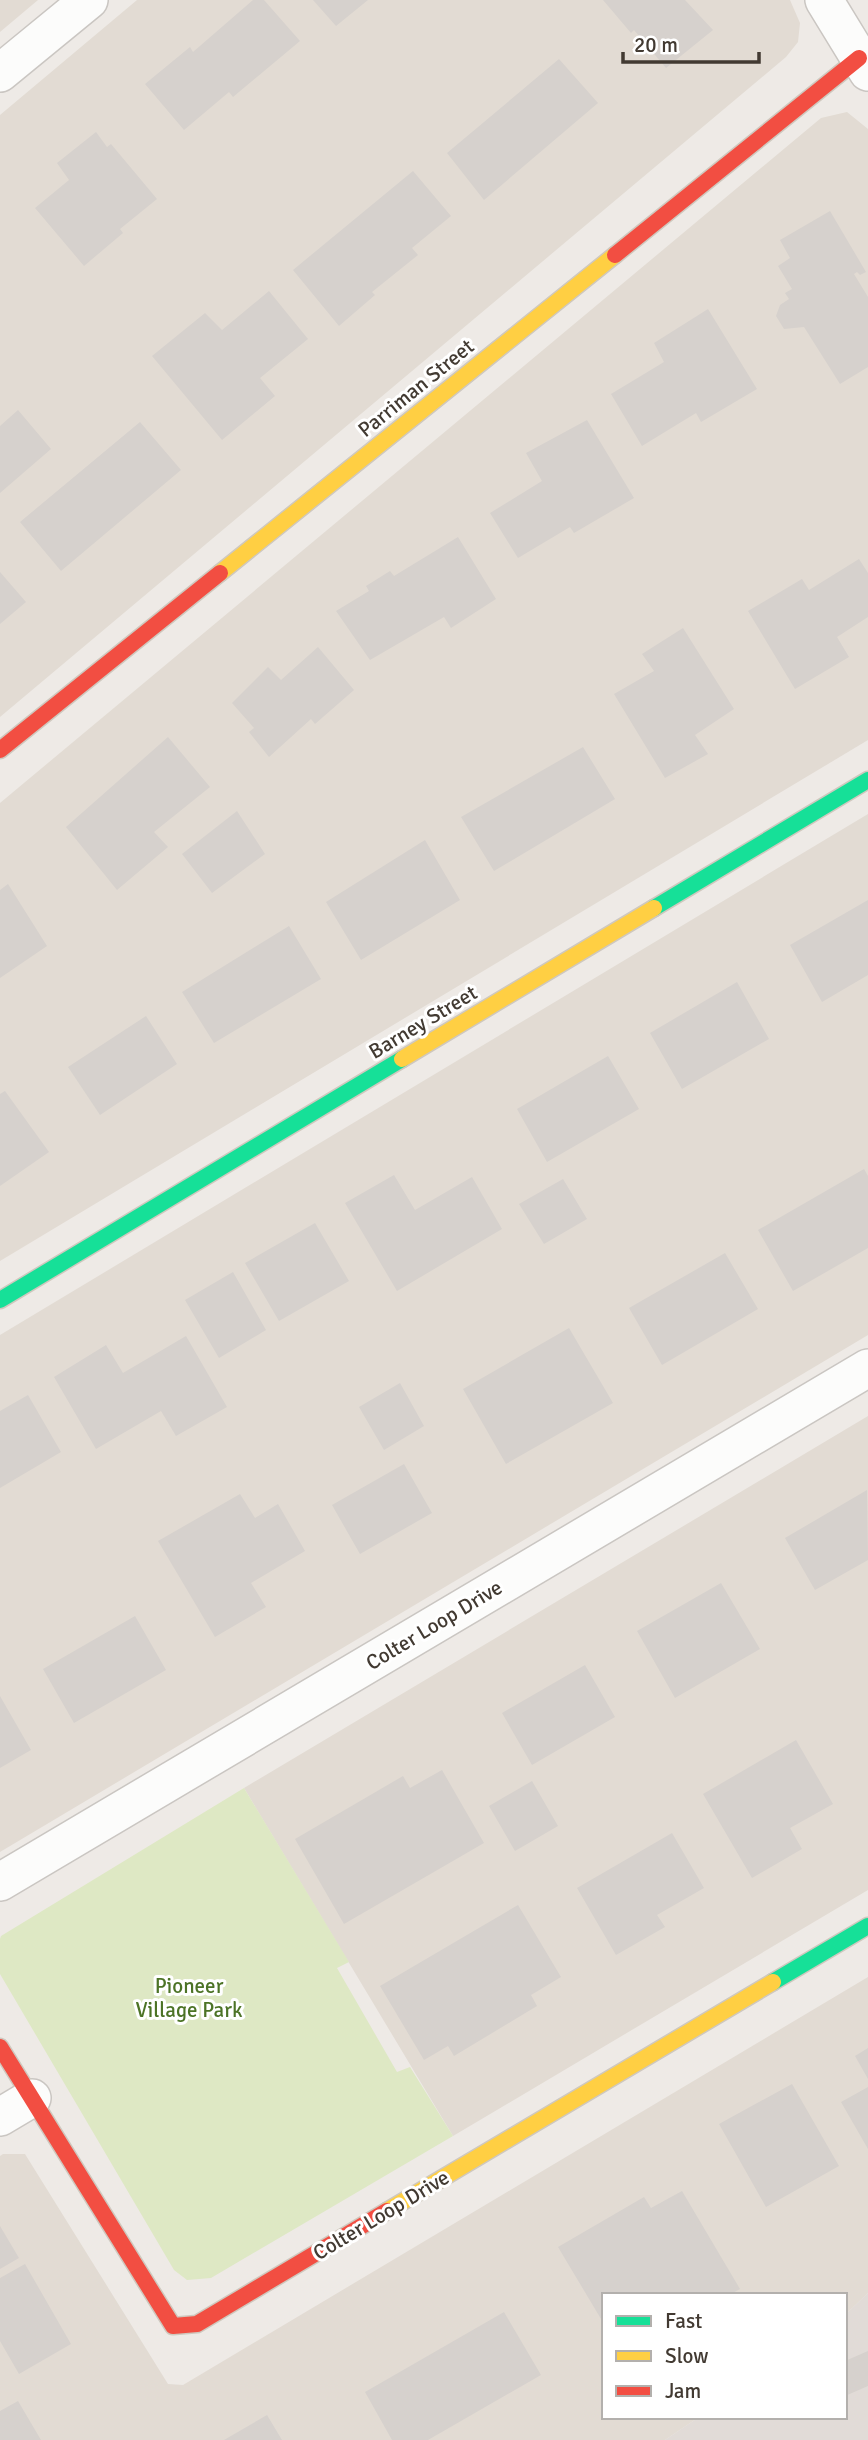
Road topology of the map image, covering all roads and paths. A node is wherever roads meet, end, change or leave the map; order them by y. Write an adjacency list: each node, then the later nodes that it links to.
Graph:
1 (89, 0): 4 (street)
2 (824, 0): 3 (street)
3 (864, 65): 5 (street, Parriman Street)
4 (0, 73)
5 (0, 750)
6 (868, 780): 7 (street, Barney Street)
7 (0, 1300)
8 (868, 1368): 9 (street, Colter Loop Drive)
9 (0, 1882)
10 (868, 1926): 12 (street, Colter Loop Drive)
11 (0, 2047): 12 (street, Colter Loop Drive)
12 (32, 2098): 13 (street)
13 (0, 2116)

